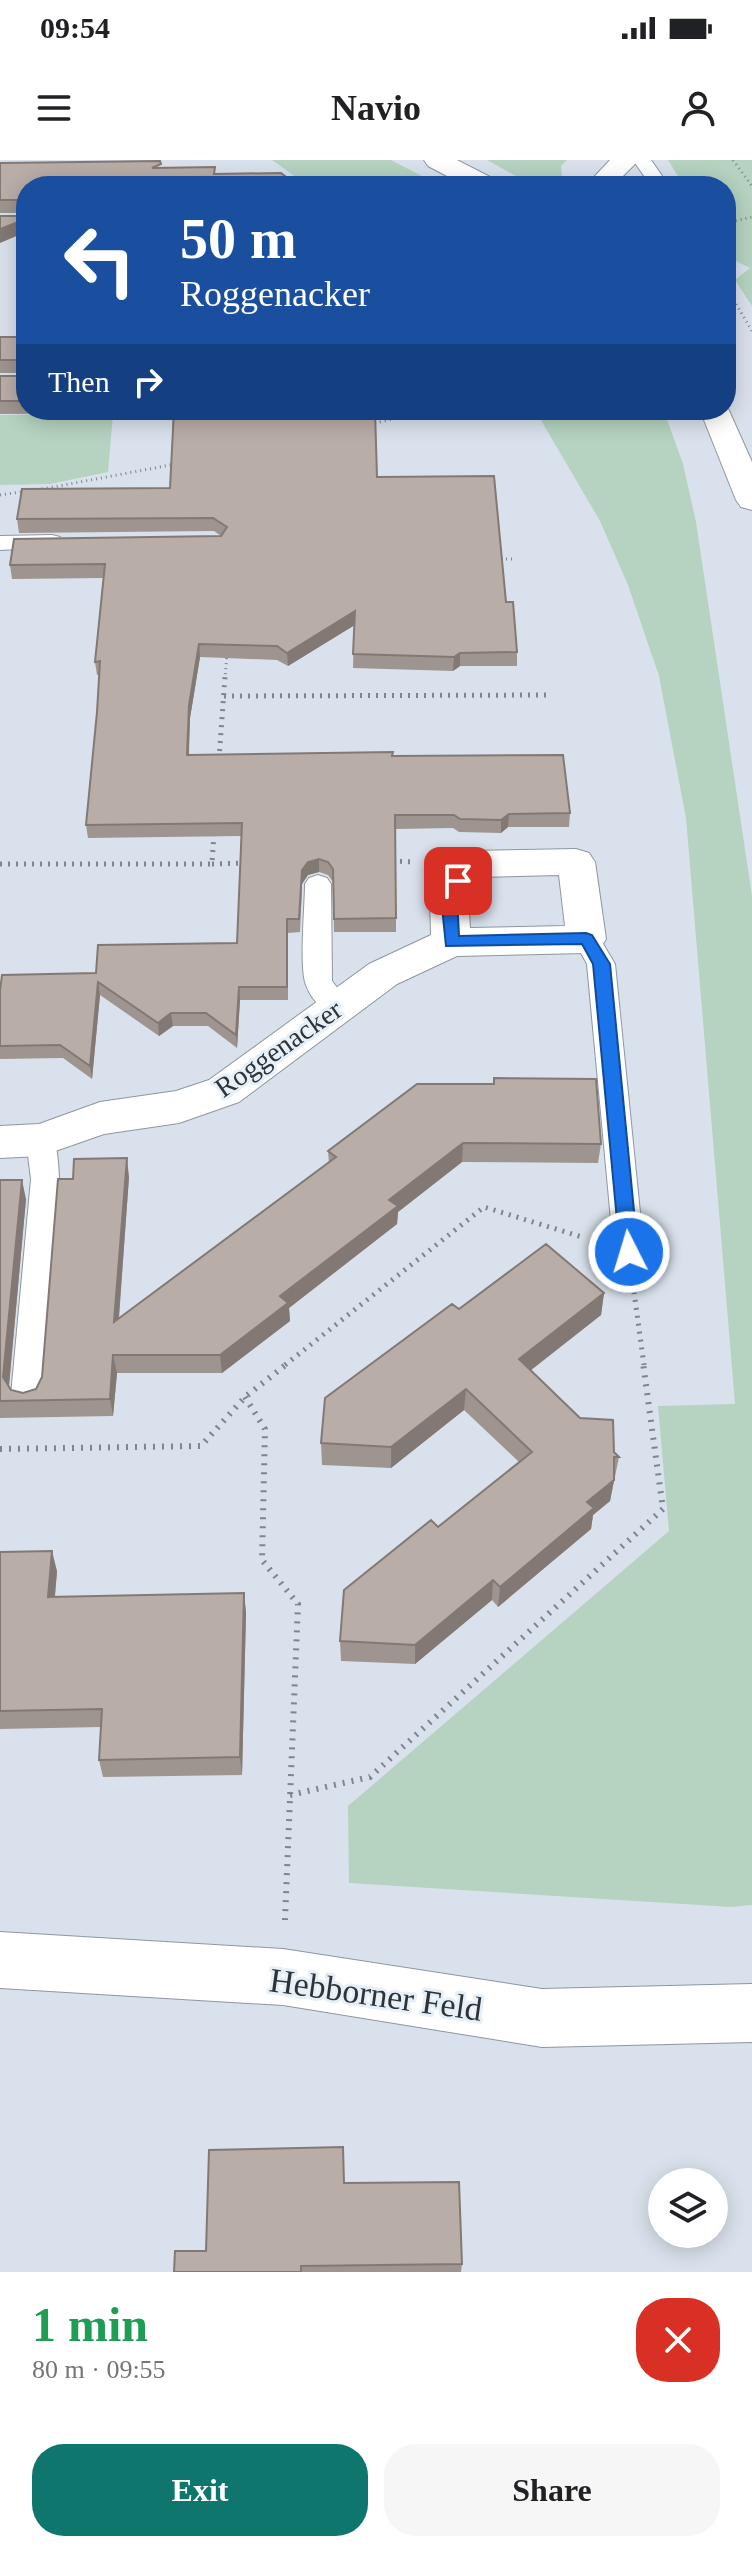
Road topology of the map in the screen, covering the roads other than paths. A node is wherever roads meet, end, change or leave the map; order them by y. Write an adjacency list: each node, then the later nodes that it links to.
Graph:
1 (437, 160): 2 (street)
2 (467, 176)
3 (719, 420): 4 (street)
4 (752, 500)
5 (76, 542): 6 (lane)
6 (0, 543)
7 (318, 884): 10 (lane)
8 (586, 939): 9 (street, Roggenacker); 9 (street); 13 (lane)
9 (451, 942): 10 (street, Roggenacker)
10 (338, 1007): 11 (street, Roggenacker)
11 (41, 1140): 12 (street, Roggenacker); 14 (lane)
12 (0, 1142)
13 (629, 1252)
14 (27, 1395)
15 (0, 1960): 16 (street, Hebborner Feld)
16 (752, 2013)

